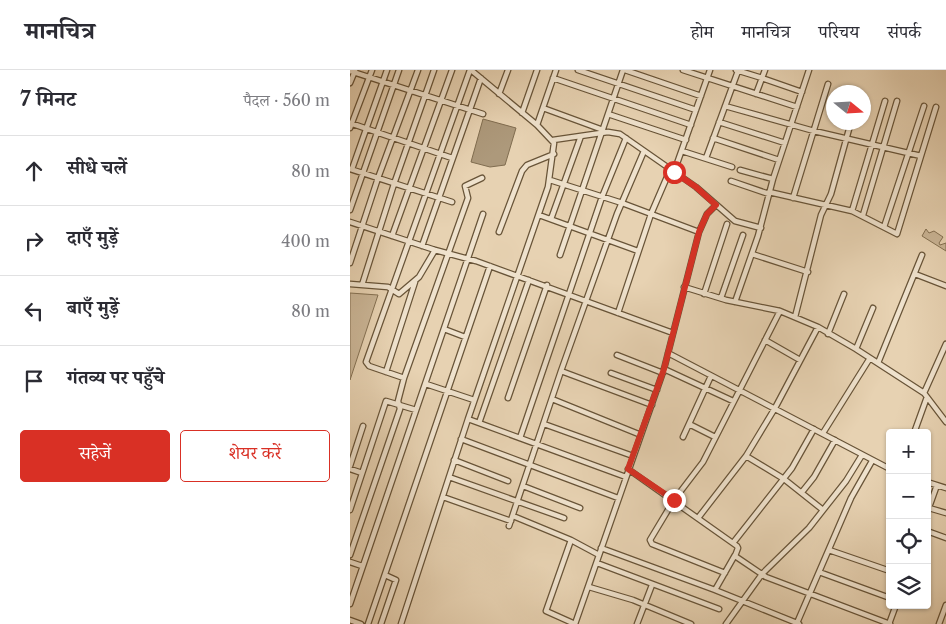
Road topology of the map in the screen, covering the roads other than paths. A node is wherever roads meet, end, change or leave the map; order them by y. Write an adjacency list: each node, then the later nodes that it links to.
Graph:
1 (372, 70): 20 (street)
2 (387, 70): 25 (street)
3 (399, 70): 29 (street)
4 (418, 70): 31 (street)
5 (434, 70): 35 (street)
6 (452, 70): 38 (street)
7 (470, 70): 21 (street); 41 (street)
8 (481, 70): 21 (street)
9 (508, 70): 33 (street)
10 (537, 70): 49 (street)
11 (556, 70): 22 (street)
12 (578, 70): 27 (street)
13 (624, 70): 27 (street); 36 (street)
14 (683, 70): 23 (street)
15 (710, 70): 23 (street)
16 (737, 70): 24 (street); 30 (street)
17 (765, 70): 24 (street)
18 (807, 70): 32 (street)
19 (353, 71): 20 (street); 26 (street)
20 (370, 77): 25 (street); 55 (street)
21 (480, 77): 33 (street); 47 (street)
22 (553, 78): 37 (street); 46 (street)
23 (707, 78): 30 (street); 36 (street)
24 (762, 78): 32 (street); 34 (street)
25 (382, 82): 29 (street); 57 (street)
26 (350, 83)
27 (619, 83): 37 (street); 48 (street)
28 (828, 84): 59 (street)
29 (392, 85): 31 (street); 60 (street)
30 (733, 87): 34 (street); 42 (street)
31 (410, 91): 35 (street); 62 (street)
32 (802, 92): 44 (street)
33 (500, 94): 49 (street)
34 (756, 94): 44 (street)
35 (425, 96): 38 (street); 69 (street)
36 (701, 96): 48 (street)
37 (614, 99): 51 (street); 53 (street)
38 (439, 100): 41 (street); 73 (street)
39 (885, 101): 71 (street)
40 (897, 101): 72 (street)
41 (456, 106): 47 (street); 78 (street)
42 (725, 106): 52 (street); 54 (street)
43 (924, 106): 77 (street)
44 (797, 107): 54 (street)
45 (936, 107): 79 (street)
46 (543, 108): 56 (street); 61 (street)
47 (470, 110): 50 (street); 80 (street)
48 (696, 110): 53 (street)
49 (522, 113): 56 (street)
50 (483, 114)
51 (608, 114): 61 (street); 67 (street)
52 (719, 122): 63 (street); 70 (street)
53 (691, 124): 67 (street)
54 (791, 124): 59 (street); 70 (street)
55 (350, 125): 57 (street)
56 (537, 125): 68 (street)
57 (366, 129): 60 (street); 84 (street)
58 (848, 130): 64 (street)
59 (814, 131): 64 (street); 101 (street)
60 (377, 133): 62 (street); 87 (street)
61 (602, 135): 65 (street); 66 (street); 96 (street)
62 (392, 138): 69 (street); 88 (street)
63 (713, 138): 81 (street); 82 (street)
64 (846, 138): 71 (street); 104 (street)
65 (580, 139): 68 (street); 94 (street)
66 (625, 139): 75 (street); 99 (street)
67 (686, 140): 74 (street)
68 (554, 142): 76 (street)
69 (408, 143): 73 (street); 93 (street)
70 (785, 143): 82 (street)
71 (871, 144): 72 (street); 107 (street)
72 (883, 147): 77 (street); 111 (street)
73 (422, 148): 78 (street); 95 (street)
74 (682, 151): 81 (street); 86 (street)
75 (643, 152): 86 (street); 103 (street)
76 (554, 153): 91 (street); 120 (street)
77 (908, 153): 79 (street); 117 (street)
78 (438, 154): 80 (street); 97 (street)
79 (921, 156): 117 (street)
80 (452, 158): 100 (street)
81 (706, 158): 83 (street)
82 (779, 160): 90 (street)
83 (732, 167)
84 (351, 169): 87 (street)
85 (740, 170): 90 (street)
86 (671, 171): 105 (street); 109 (street)
87 (362, 173): 88 (street); 106 (street)
88 (378, 178): 93 (street); 115 (street)
89 (482, 178): 130 (street)
90 (773, 179): 98 (street)
91 (550, 180): 94 (street); 110 (street)
92 (731, 181): 98 (street)
93 (394, 184): 95 (street); 119 (street)
94 (564, 184): 96 (street); 112 (street)
95 (408, 188): 97 (street); 124 (street)
96 (582, 190): 99 (street); 116 (street)
97 (425, 193): 100 (street); 126 (street)
98 (769, 193): 101 (street); 118 (street)
99 (602, 197): 103 (street); 122 (street)
100 (439, 198): 102 (street); 127 (street)
101 (793, 198): 104 (street)
102 (452, 202)
103 (622, 203): 109 (street); 125 (street)
104 (827, 206): 107 (street); 137 (street)
105 (714, 207): 118 (street); 121 (street)
106 (350, 210)
107 (852, 211): 111 (street)
108 (483, 214): 134 (street)
109 (651, 214): 121 (street); 129 (street)
110 (539, 215): 112 (street); 139 (street)
111 (863, 215): 117 (street)
112 (551, 219): 116 (street)
113 (350, 222): 115 (street)
114 (727, 224): 149 (street)
115 (362, 226): 119 (street); 135 (street)
116 (570, 226): 122 (street); 132 (street)
117 (884, 227)
118 (760, 229): 131 (street)
119 (379, 232): 124 (street); 143 (street)
120 (499, 232)
121 (699, 232): 146 (street)
122 (590, 234): 125 (street); 148 (street)
123 (743, 235): 151 (street)
124 (392, 236): 126 (street)
125 (609, 240): 129 (street); 152 (street)
126 (409, 242): 127 (street); 147 (street)
127 (422, 246): 128 (street)
128 (432, 250): 130 (street); 141 (street)
129 (638, 251): 156 (street)
130 (449, 253): 134 (street); 176 (street)
131 (752, 254): 137 (street); 153 (street)
132 (560, 255)
133 (922, 255): 138 (street)
134 (468, 258): 136 (street); 159 (street)
135 (350, 263)
136 (490, 266): 139 (street); 162 (street)
137 (808, 272): 157 (street)
138 (915, 274): 145 (street); 170 (street)
139 (519, 276): 140 (street); 185 (street)
140 (529, 280): 144 (street); 193 (street)
141 (415, 281): 147 (street); 173 (street)
142 (350, 284): 143 (street)
143 (362, 285): 147 (street)
144 (547, 285): 148 (street); 183 (street)
145 (946, 286)
146 (684, 288): 149 (street); 160 (street)
147 (393, 291): 173 (street)
148 (570, 294): 152 (street); 203 (street)
149 (704, 294): 151 (street)
150 (844, 294): 161 (street)
151 (721, 298): 153 (street)
152 (586, 301): 156 (street); 171 (street)
153 (735, 302): 155 (street)
154 (873, 308): 165 (street)
155 (780, 311): 157 (street); 163 (street)
156 (618, 313): 160 (street)
157 (795, 317): 158 (street)
158 (818, 328): 161 (street); 169 (street)
159 (444, 329): 162 (street); 177 (street)
160 (673, 333): 166 (street)
161 (828, 334): 165 (street)
162 (465, 337): 181 (street)
163 (765, 340): 169 (street); 180 (street)
164 (946, 344): 182 (street)
165 (856, 349): 168 (street)
166 (668, 354): 172 (street); 175 (street)
167 (617, 355): 172 (street)
168 (870, 358): 170 (street); 199 (street)
169 (800, 360): 189 (street)
170 (878, 363): 182 (street)
171 (561, 371): 184 (street); 188 (street)
172 (664, 371): 178 (street); 179 (street)
173 (386, 372): 176 (street)
174 (611, 373): 179 (street)
175 (712, 376): 178 (street); 180 (street)
176 (404, 378): 187 (street)
177 (426, 384): 181 (street); 190 (street)
178 (706, 387): 186 (street); 195 (street)
179 (657, 390): 188 (street)
180 (739, 390): 186 (street); 189 (street)
181 (447, 391): 185 (street); 255 (street)
182 (925, 395): 192 (street); 198 (street)
183 (508, 398)
184 (552, 399): 194 (street); 200 (street)
185 (474, 400): 191 (street)
186 (733, 401): 202 (street)
187 (398, 403): 190 (street); 216 (street); 245 (street)
188 (652, 405): 200 (street)
189 (775, 408): 197 (street); 209 (street)
190 (416, 410): 250 (street)
191 (468, 419): 193 (street); 204 (street)
192 (946, 422)
193 (479, 423): 203 (street)
194 (544, 424): 206 (street); 208 (street)
195 (689, 424): 201 (street); 202 (street)
196 (363, 426): 214 (street)
197 (814, 429): 199 (street); 219 (street)
198 (915, 429)
199 (823, 434): 205 (street)
200 (641, 435): 208 (street)
201 (683, 437)
202 (714, 437): 228 (street)
203 (520, 438): 206 (street)
204 (462, 439): 210 (street); 212 (street)
205 (835, 440): 207 (street); 225 (street)
206 (537, 443): 212 (street); 218 (street)
207 (862, 455): 211 (street); 234 (street)
208 (633, 456): 215 (street)
209 (746, 456): 219 (street); 237 (street)
210 (454, 460): 217 (street); 220 (street)
211 (872, 461): 213 (street); 244 (street)
212 (529, 466): 223 (street); 227 (street)
213 (886, 467)
214 (350, 468): 216 (street)
215 (628, 469): 218 (street); 228 (street)
216 (362, 474): 233 (street)
217 (449, 477): 226 (street); 229 (street)
218 (626, 477): 227 (street)
219 (784, 478): 225 (street); 242 (street)
220 (508, 481)
221 (931, 483): 222 (street)
222 (937, 485): 224 (street); 230 (street)
223 (523, 486): 229 (street); 231 (street)
224 (946, 488)
225 (802, 492): 234 (street)
226 (443, 497): 238 (street); 271 (street)
227 (618, 498): 243 (street)
228 (674, 500): 237 (street); 253 (street)
229 (518, 502): 236 (street); 238 (street)
230 (931, 502)
231 (580, 508)
232 (931, 509): 235 (street)
233 (350, 510)
234 (823, 510): 254 (street)
235 (946, 513)
236 (564, 518)
237 (698, 518): 242 (street)
238 (511, 521): 241 (street)
239 (931, 532): 240 (street)
240 (946, 538)
241 (571, 540): 246 (street); 257 (street)
242 (733, 543): 247 (street)
243 (601, 548): 246 (street); 258 (street)
244 (829, 550): 251 (street); 252 (street)
245 (350, 555)
246 (599, 555): 249 (street)
247 (735, 555): 253 (street); 254 (street)
248 (350, 562): 250 (street)
249 (597, 563): 256 (street); 257 (street)
250 (362, 566): 262 (street)
251 (886, 570)
252 (819, 572): 259 (street); 260 (street)
253 (725, 573): 258 (street)
254 (762, 574): 259 (street); 261 (street)
255 (385, 575): 269 (street); 270 (street)
256 (652, 585): 263 (street); 265 (street)
257 (589, 587): 263 (street)
258 (715, 590): 261 (street)
259 (810, 594): 275 (street); 276 (street)
260 (886, 597)
261 (742, 600): 274 (street); 275 (street)
262 (350, 604)
263 (645, 605): 272 (street); 273 (street)
264 (946, 605): 277 (street)
265 (719, 609)
266 (895, 609): 276 (street)
267 (350, 620): 268 (street)
268 (360, 624)
269 (368, 624)
270 (381, 624)
271 (401, 624)
272 (637, 624)
273 (691, 624)
274 (726, 624)
275 (798, 624)
276 (890, 624)
277 (939, 624)

